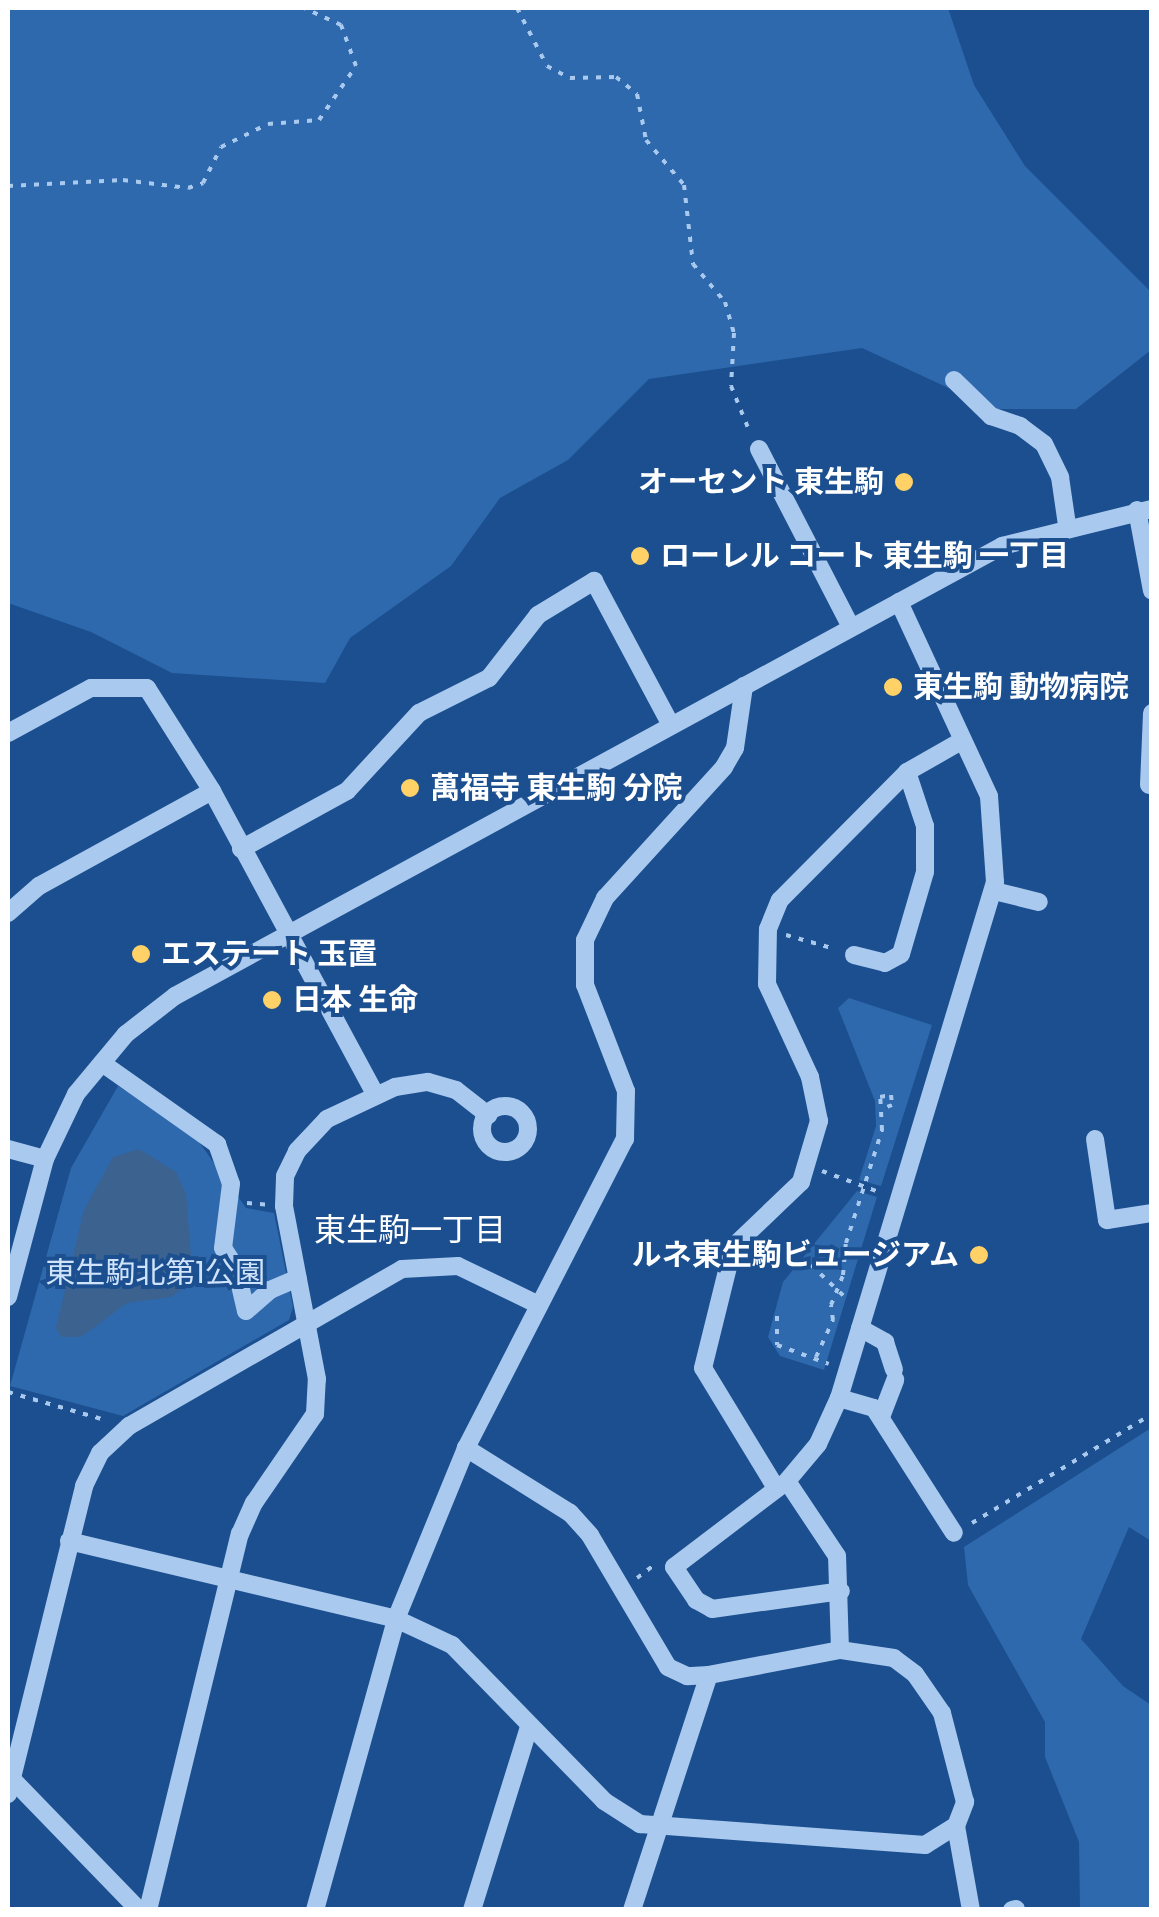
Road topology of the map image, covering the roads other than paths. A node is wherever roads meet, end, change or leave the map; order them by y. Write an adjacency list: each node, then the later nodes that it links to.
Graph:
1 (954, 380): 4 (street)
2 (759, 449): 7 (street)
3 (1144, 510): 4 (street); 5 (street)
4 (1067, 525): 6 (street)
5 (1152, 591)
6 (900, 602): 7 (street); 12 (street)
7 (851, 627): 8 (street)
8 (744, 686): 10 (street); 31 (street)
9 (1152, 713): 14 (street)
10 (671, 725): 16 (street); 20 (street)
11 (8, 733): 15 (street)
12 (963, 740): 13 (street); 17 (street)
13 (907, 772): 21 (street); 37 (street)
14 (1149, 785)
15 (212, 791): 16 (street); 19 (street)
16 (241, 848): 20 (street)
17 (994, 891): 18 (street); 33 (street)
18 (1040, 902)
19 (8, 913)
20 (288, 936): 22 (street); 23 (street)
21 (854, 955)
22 (102, 1063): 27 (street); 29 (street)
23 (375, 1094): 24 (street); 29 (street)
24 (488, 1115)
25 (1095, 1139): 28 (street)
26 (8, 1149): 27 (street)
27 (45, 1159): 30 (street)
28 (1152, 1213)
29 (298, 1278): 32 (street)
30 (8, 1297)
31 (539, 1305): 32 (street); 36 (street)
32 (307, 1321): 39 (street); 40 (street)
33 (860, 1328): 34 (street); 35 (street)
34 (839, 1398): 35 (street); 37 (street)
35 (881, 1417): 38 (street)
36 (466, 1448): 42 (street); 44 (street)
37 (782, 1484): 41 (street); 41 (street)
38 (954, 1533)
39 (70, 1541): 40 (street); 46 (street)
40 (230, 1579): 42 (street); 50 (street)
41 (840, 1591): 43 (street)
42 (396, 1619): 45 (street); 51 (street)
43 (840, 1650): 44 (street); 48 (street)
44 (709, 1675): 47 (street)
45 (529, 1727): 47 (street); 52 (street)
46 (10, 1787): 49 (street)
47 (660, 1825): 48 (street); 53 (street)
48 (956, 1826): 54 (street)
49 (139, 1910)
50 (148, 1910)
51 (314, 1910)
52 (472, 1910)
53 (632, 1910)
54 (970, 1910)

